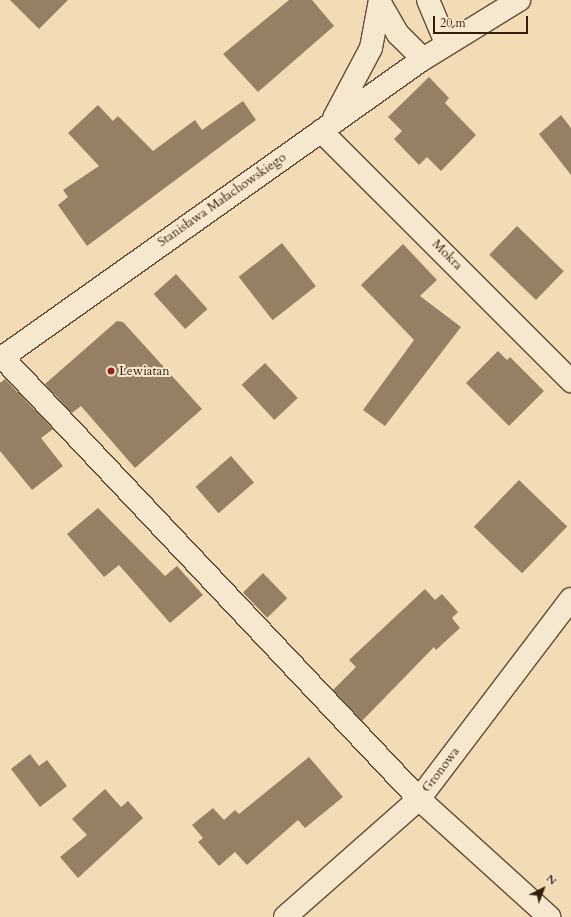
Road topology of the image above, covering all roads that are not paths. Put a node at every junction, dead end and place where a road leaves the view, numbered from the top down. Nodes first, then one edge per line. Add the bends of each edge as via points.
1 (428, 0) edge
2 (519, 0) edge
3 (380, 2) edge
4 (446, 43) junction
5 (423, 58) junction
6 (326, 127) junction
7 (1, 358) edge
8 (571, 381) edge
9 (571, 600) edge
10 (419, 799) junction
11 (284, 917) edge
12 (549, 917) edge

1 - 4 street
2 - 4 street, Stanisława Małachowskiego
3 - 5 street via 398,34
3 - 6 street via 371,48
4 - 5 street, Stanisława Małachowskiego
5 - 6 street, Stanisława Małachowskiego
6 - 7 street, Stanisława Małachowskiego
6 - 8 street, Mokra
7 - 10 street
9 - 10 street, Gronowa
10 - 11 street, Gronowa
10 - 12 street

